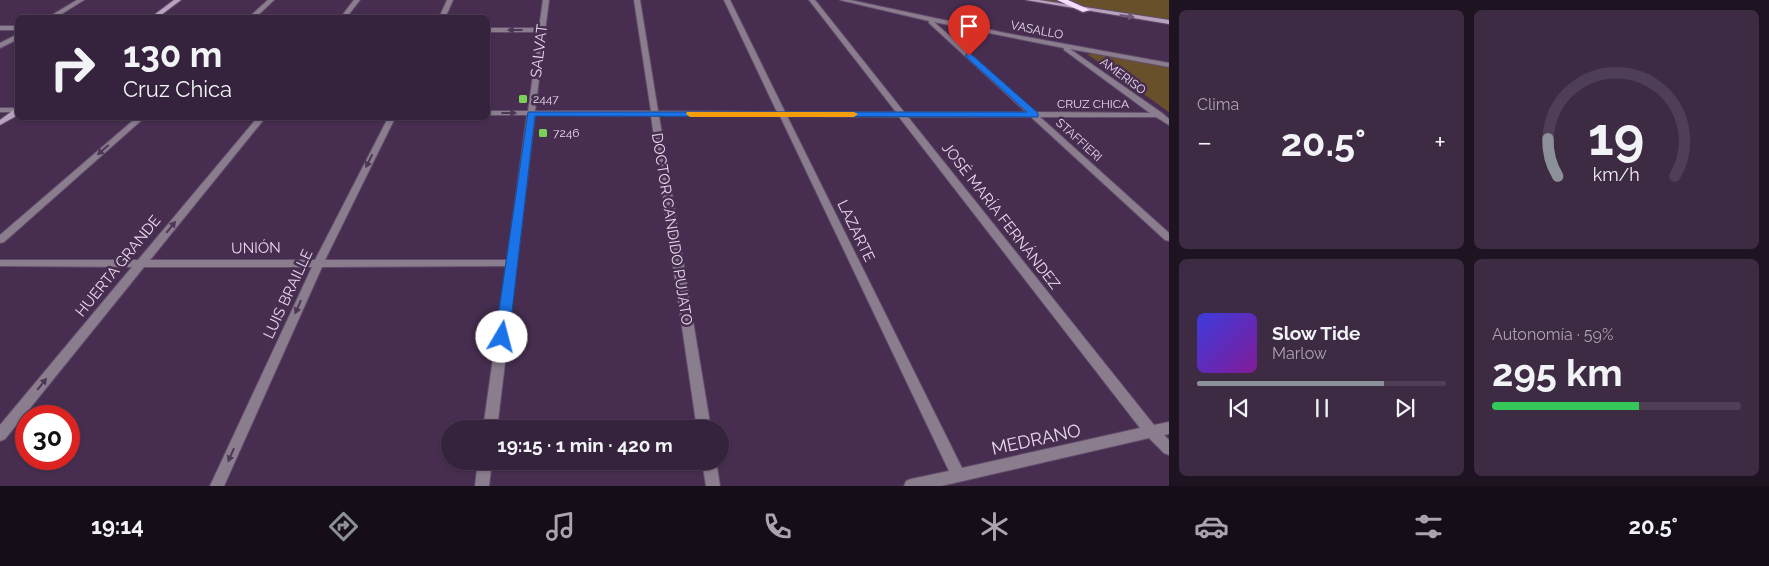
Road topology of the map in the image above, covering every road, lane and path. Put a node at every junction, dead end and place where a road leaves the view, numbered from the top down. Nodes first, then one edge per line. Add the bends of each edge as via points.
1 (81, 0) edge
2 (178, 0) edge
3 (270, 0) edge
4 (357, 0) edge
5 (450, 0) edge
6 (546, 0) edge
7 (637, 0) edge
8 (727, 0) edge
9 (812, 0) edge
10 (842, 0) edge
11 (1028, 0) edge
12 (1061, 0) edge
13 (1086, 10) junction
14 (55, 15) edge
15 (157, 15) edge
16 (254, 15) edge
17 (345, 15) edge
18 (443, 15) edge
19 (929, 20) junction
20 (1169, 22) edge
21 (0, 28) edge
22 (15, 28) edge
23 (490, 30) edge
24 (542, 30) junction
25 (15, 38) edge
26 (0, 46) edge
27 (1064, 47) junction
28 (1169, 65) edge
29 (0, 110) edge
30 (15, 111) edge
31 (15, 113) edge
32 (490, 113) edge
33 (532, 114) junction
34 (654, 114) junction
35 (782, 114) junction
36 (903, 115) junction
37 (1035, 115) junction
38 (1159, 116) junction
39 (138, 120) edge
40 (259, 120) edge
41 (390, 120) edge
42 (0, 123) edge
43 (1169, 123) edge
44 (1169, 238) edge
45 (0, 240) edge
46 (319, 262) junction
47 (0, 263) edge
48 (512, 263) junction
49 (140, 265) junction
50 (491, 420) edge
51 (703, 420) edge
52 (1169, 428) edge
53 (1152, 433) junction
54 (0, 435) edge
55 (1169, 449) edge
56 (484, 470) edge
57 (710, 470) edge
58 (958, 475) junction
59 (217, 486) edge
60 (482, 486) edge
61 (713, 486) edge
62 (911, 486) edge

1 - 14 street
2 - 15 main road
3 - 16 street
4 - 17 street
5 - 18 street
6 - 24 street, SALVAT
7 - 34 street, DOCTOR CANDIDO PUJATO
8 - 35 street, LAZARTE
9 - 36 street, JOSÉ MARÍA FERNÁNDEZ
10 - 19 street, VASALLO
11 - 13 main road
12 - 13 highway
13 -> 20 main road
19 - 27 street, VASALLO
19 - 37 street, STAFFIERI
21 - 22 street
24 -> 23 street
24 - 33 street, SALVAT
25 - 26 street
27 - 28 street, VASALLO
27 - 38 street, AMERISO
29 - 30 street
31 - 42 main road
32 -> 33 street, CRUZ CHICA
33 - 34 street, CRUZ CHICA
33 - 48 street, SALVAT
34 - 35 street, CRUZ CHICA
34 - 51 street, DOCTOR CANDIDO PUJATO
35 - 36 street, CRUZ CHICA
35 - 58 street, LAZARTE
36 - 37 street, CRUZ CHICA
36 - 53 street, JOSÉ MARÍA FERNÁNDEZ
37 - 38 street, CRUZ CHICA
37 - 44 street, STAFFIERI
38 - 43 street, AMERISO
39 -> 45 street
49 -> 40 street, HUERTA GRANDE
41 -> 46 street, LUIS BRAILLE
46 - 48 street, UNIÓN
46 - 49 street, UNIÓN
46 -> 59 street, LUIS BRAILLE
47 - 49 street, UNIÓN
48 - 50 street, SALVAT
54 -> 49 street, HUERTA GRANDE
52 - 53 street, MEDRANO
53 - 55 street, JOSÉ MARÍA FERNÁNDEZ
53 - 58 street, MEDRANO
56 - 60 street
57 - 61 street
58 - 62 street, MEDRANO

